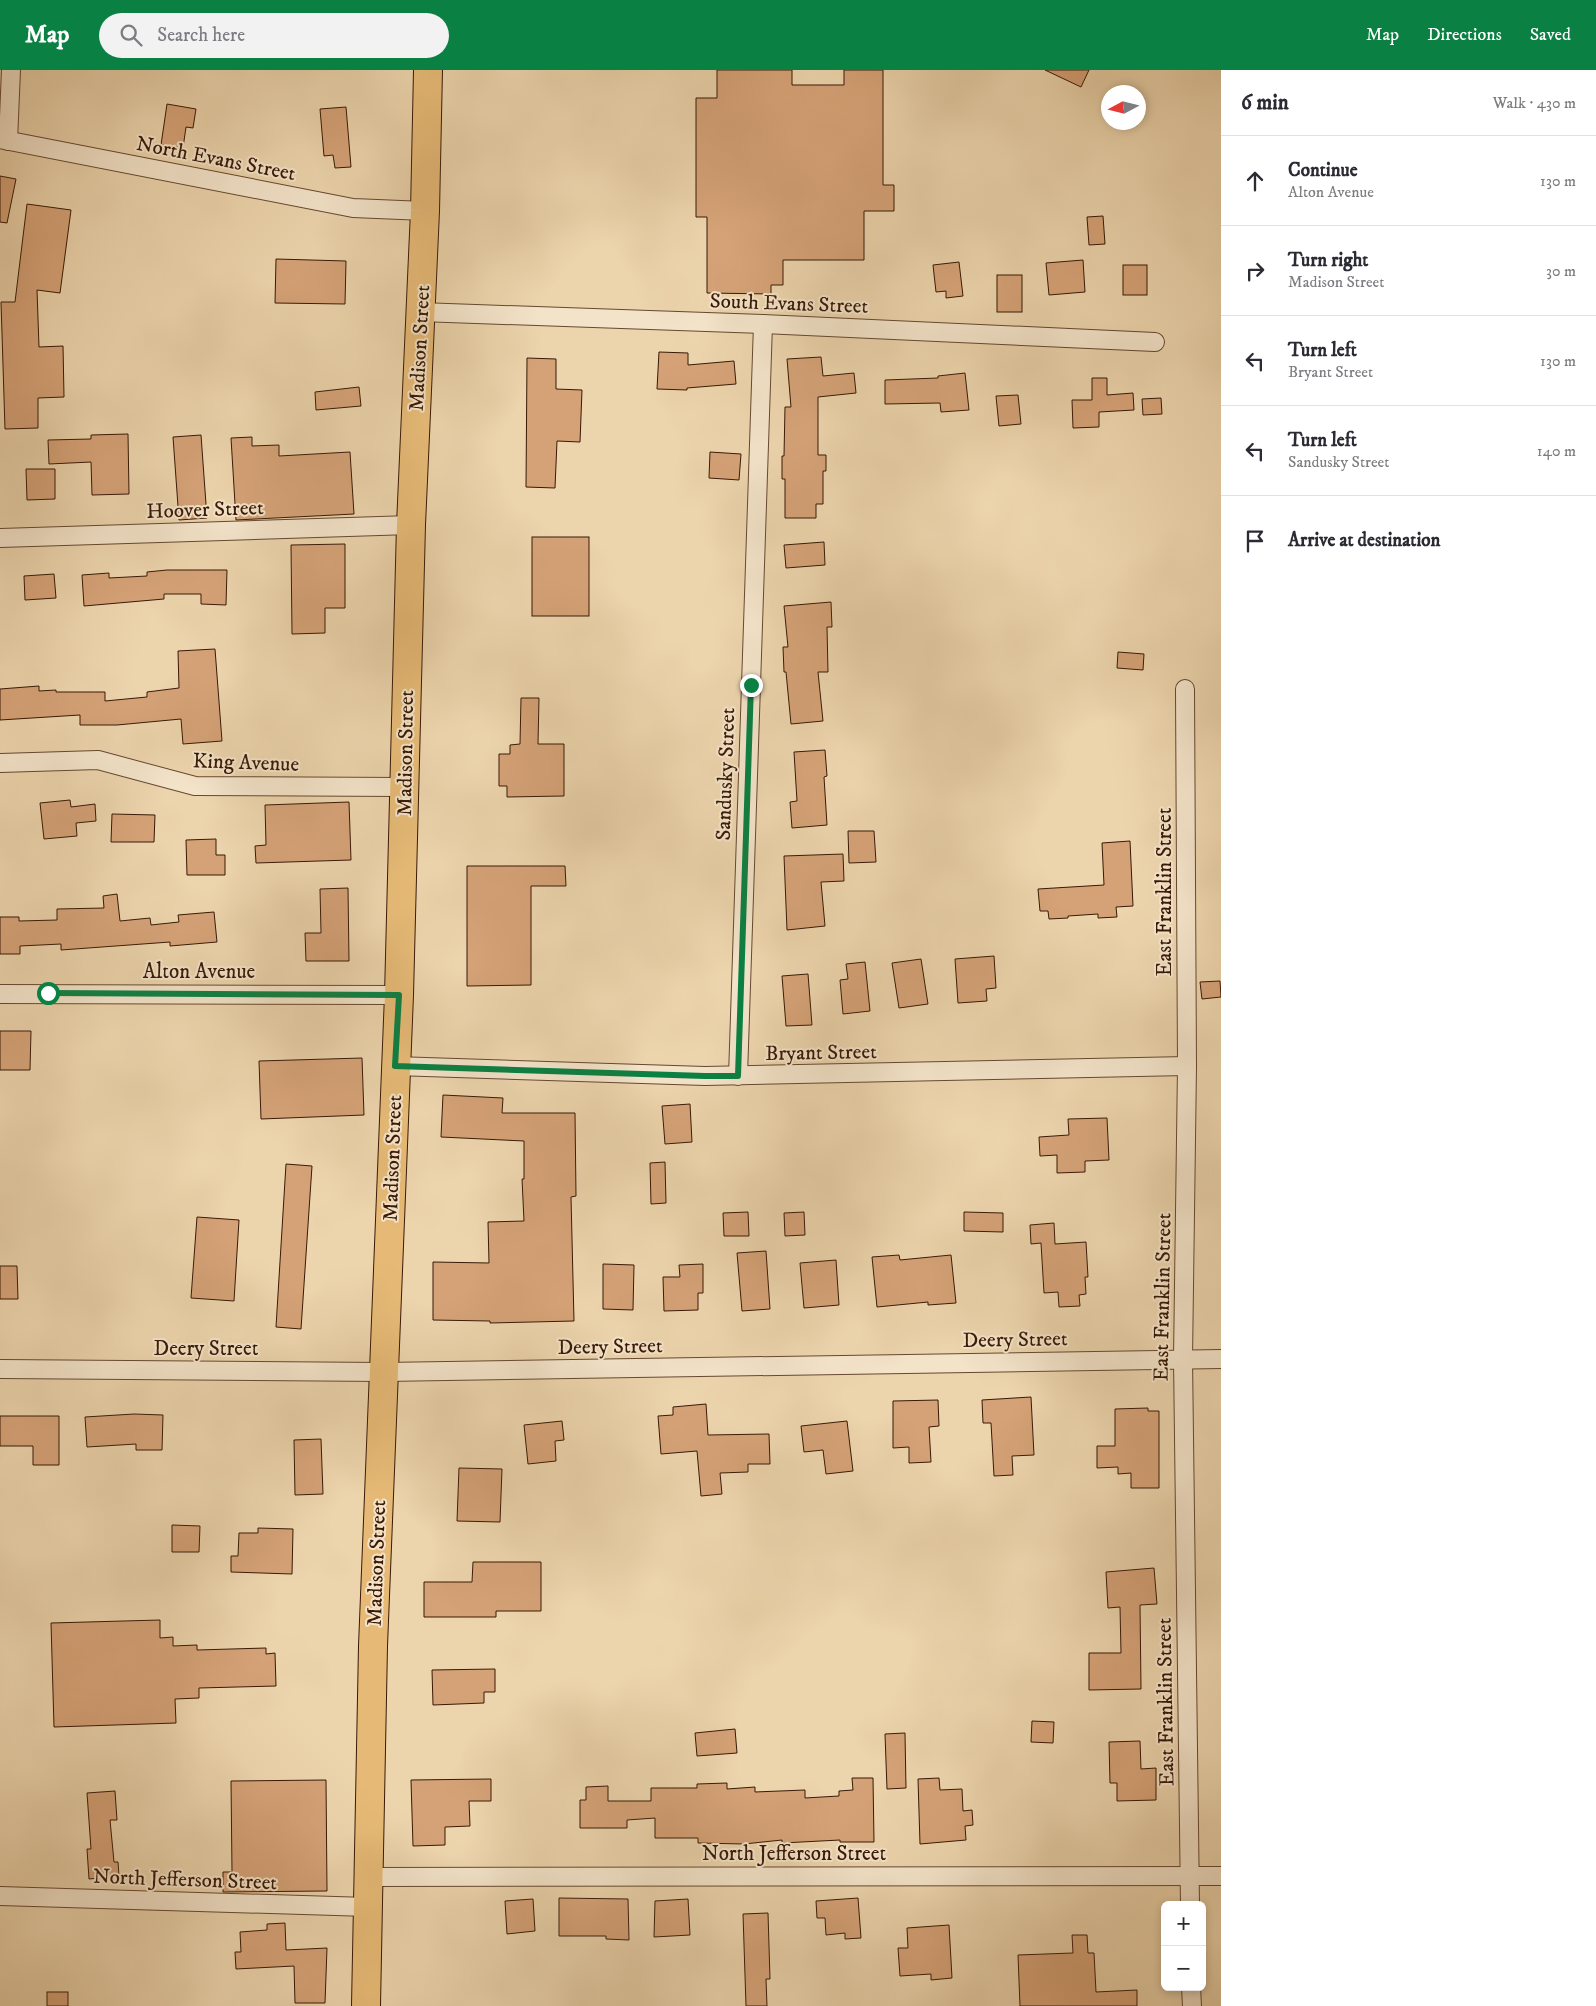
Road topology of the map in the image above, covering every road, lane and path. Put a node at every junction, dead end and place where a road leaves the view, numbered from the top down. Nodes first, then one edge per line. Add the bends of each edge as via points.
1 (11, 70) edge
2 (428, 70) edge
3 (4, 140) edge
4 (425, 211) junction
5 (420, 312) junction
6 (763, 324) junction
7 (1155, 342) dead end
8 (411, 525) junction
9 (0, 538) edge
10 (1185, 689) dead end
11 (0, 763) edge
12 (404, 787) junction
13 (0, 994) edge
14 (399, 995) junction
15 (395, 1066) junction
16 (1188, 1066) junction
17 (738, 1076) junction
18 (1183, 1359) junction
19 (1221, 1360) edge
20 (0, 1369) edge
21 (384, 1372) junction
22 (1189, 1876) junction
23 (1221, 1876) edge
24 (368, 1877) junction
25 (0, 1896) edge
26 (1190, 1901) edge
27 (368, 1907) junction
28 (1191, 1991) edge
29 (366, 2006) edge
30 (1192, 2006) edge

1 - 3 street
2 - 4 main road, Madison Street
3 - 4 street, North Evans Street via 353,208
4 - 5 main road, Madison Street
5 - 6 street, South Evans Street
5 - 8 main road, Madison Street
6 - 7 street, South Evans Street
6 - 17 street, Sandusky Street
8 - 9 street, Hoover Street
8 - 12 main road, Madison Street
10 - 16 street, East Franklin Street
11 - 12 street, King Avenue via 98,760 195,786
12 - 14 main road, Madison Street
13 - 14 street, Alton Avenue
14 - 15 main road, Madison Street
15 - 17 street, Bryant Street
15 - 21 main road, Madison Street
16 - 17 street, Bryant Street
16 - 18 street, East Franklin Street
18 - 19 street, Deery Street
18 - 21 street, Deery Street
18 - 22 street, East Franklin Street
20 - 21 street, Deery Street
21 - 24 main road, Madison Street
22 - 23 street, North Jefferson Street
22 - 24 street, North Jefferson Street
22 - 26 street, East Franklin Street
24 - 27 main road, Madison Street
25 - 27 street, North Jefferson Street
27 - 29 main road, Madison Street
28 - 30 street

